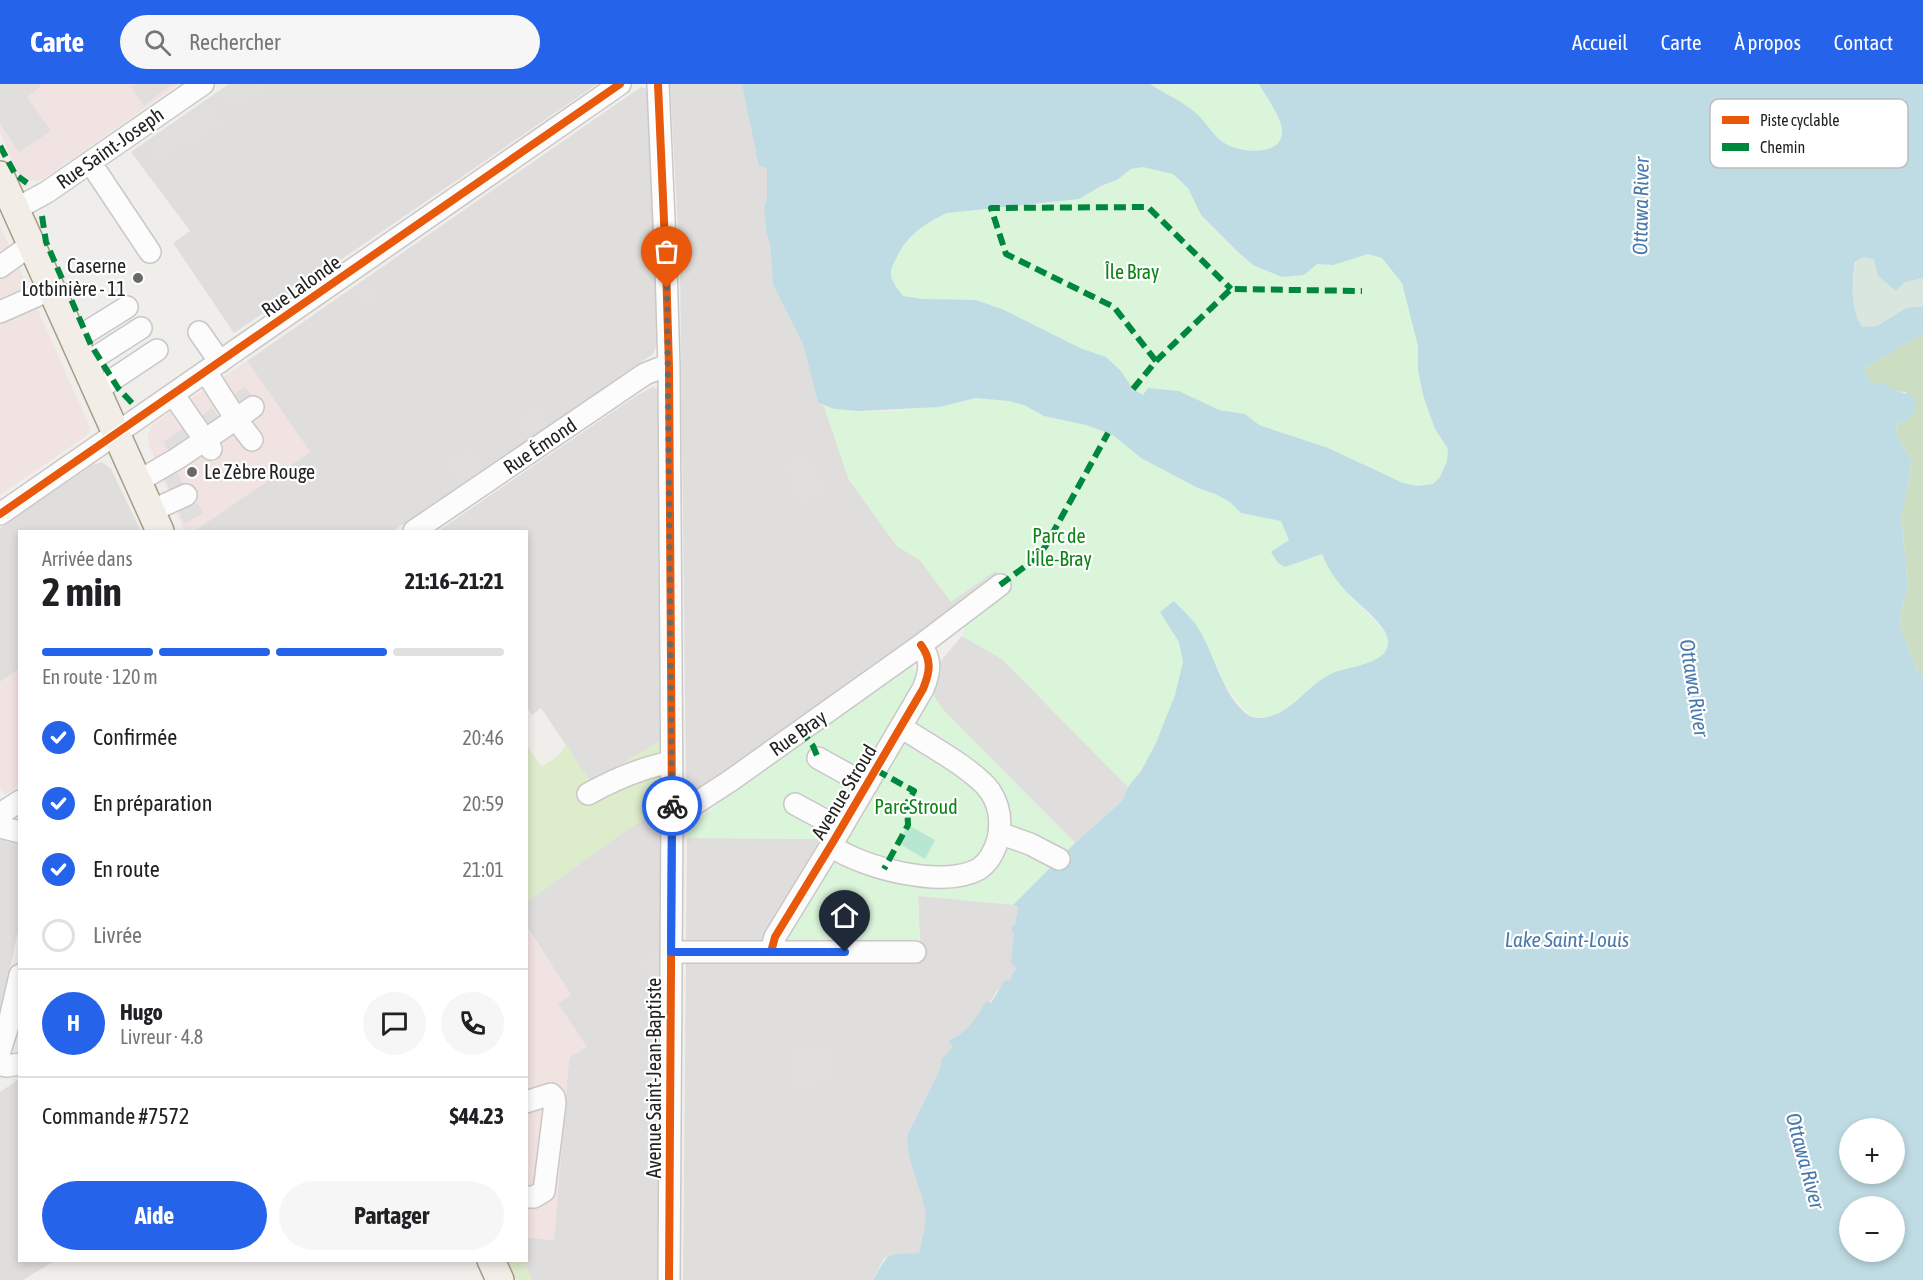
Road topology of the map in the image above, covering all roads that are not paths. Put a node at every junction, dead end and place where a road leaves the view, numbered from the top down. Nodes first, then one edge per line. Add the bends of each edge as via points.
1 (203, 84) edge
2 (620, 84) edge
3 (658, 84) edge
4 (90, 162) junction
5 (0, 175) edge
6 (16, 209) junction
7 (32, 244) junction
8 (150, 252) dead end
9 (0, 267) edge
10 (52, 289) junction
11 (0, 312) edge
12 (204, 328) dead end
13 (218, 363) junction
14 (85, 365) junction
15 (669, 367) junction
16 (173, 394) junction
17 (245, 413) junction
18 (116, 434) junction
19 (252, 440) dead end
20 (208, 445) junction
21 (137, 482) junction
22 (186, 495) dead end
23 (0, 514) edge
24 (155, 521) edge
25 (415, 530) edge
26 (1000, 585) dead end
27 (921, 645) junction
28 (901, 728) junction
29 (818, 758) dead end
30 (671, 762) junction
31 (867, 785) junction
32 (588, 794) dead end
33 (18, 802) edge
34 (795, 804) dead end
35 (672, 812) junction
36 (0, 814) edge
37 (0, 827) edge
38 (18, 832) edge
39 (999, 832) junction
40 (836, 838) junction
41 (1059, 859) dead end
42 (671, 952) junction
43 (771, 952) junction
44 (915, 952) dead end
45 (18, 984) edge
46 (0, 1051) edge
47 (18, 1064) edge
48 (0, 1065) edge
49 (528, 1101) edge
50 (528, 1197) edge
51 (491, 1262) edge
52 (500, 1280) edge
53 (669, 1280) edge

1 - 4 street, Rue Saint-Joseph
2 - 13 street, Rue Lalonde
3 - 15 street, Avenue Saint-Jean-Baptiste
4 - 6 street, Rue Saint-Joseph
4 - 8 street
5 - 6 main road
6 - 7 main road
7 - 9 street
7 - 10 main road
10 - 11 street
10 - 14 main road
12 - 13 street
13 - 16 street, Rue Lalonde
13 - 17 street
14 - 14 street via 142,328
14 - 18 main road
15 - 25 street, Rue Émond via 645,374
15 - 30 street, Avenue Saint-Jean-Baptiste
16 - 18 street, Rue Lalonde
16 - 20 street
17 - 19 street
17 - 20 street
18 - 21 main road
18 - 23 street, Rue Lalonde
20 - 21 street
21 - 24 main road
22 - 24 street
26 - 27 street, Rue Bray
27 - 28 street, Avenue Stroud via 929,657 927,679
27 - 35 street, Rue Bray via 703,800
28 - 31 street, Avenue Stroud
28 - 39 street via 985,785 999,809
29 - 31 street
30 - 32 street via 633,772
30 - 35 street, Avenue Saint-Jean-Baptiste
31 - 40 street, Avenue Stroud
33 - 36 street
34 - 40 street
35 - 42 street, Avenue Saint-Jean-Baptiste
37 - 38 street
39 - 40 street via 994,850 984,864 957,876 884,869 849,858
39 - 41 street
40 - 43 street, Avenue Stroud via 775,937
42 - 43 street
42 - 53 street, Avenue Saint-Jean-Baptiste
43 - 44 street
45 - 46 street
47 - 48 street
49 - 50 street via 551,1094 555,1103 544,1191
51 - 52 main road

